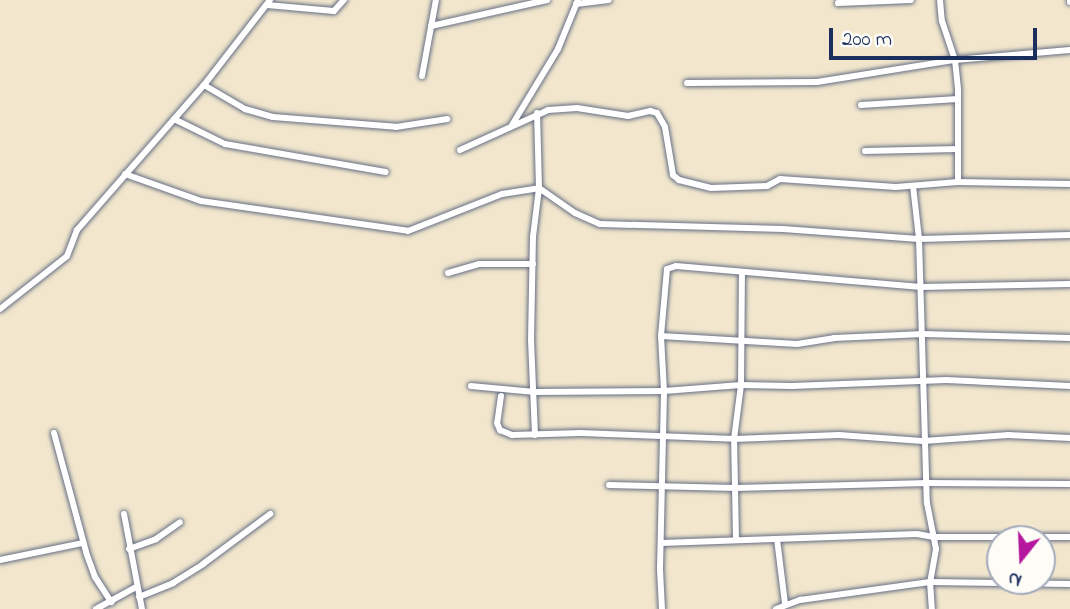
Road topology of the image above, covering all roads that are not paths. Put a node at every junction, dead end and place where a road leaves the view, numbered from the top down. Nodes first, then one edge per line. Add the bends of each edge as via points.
1 (344, 0) edge
2 (436, 0) edge
3 (547, 0) edge
4 (609, 0) edge
5 (911, 0) edge
6 (940, 0) edge
7 (269, 2) edge
8 (577, 2) edge
9 (838, 3) dead end
10 (431, 26) junction
11 (1070, 50) edge
12 (955, 60) junction
13 (422, 76) dead end
14 (687, 83) dead end
15 (204, 85) junction
16 (958, 99) junction
17 (860, 105) dead end
18 (537, 113) junction
19 (174, 119) junction
20 (447, 119) dead end
21 (511, 127) junction
22 (958, 149) junction
23 (460, 150) dead end
24 (866, 152) dead end
25 (386, 172) dead end
26 (125, 174) junction
27 (958, 181) junction
28 (1070, 183) edge
29 (913, 186) junction
30 (539, 188) junction
31 (1070, 235) edge
32 (919, 239) junction
33 (533, 264) junction
34 (448, 272) dead end
35 (742, 272) junction
36 (1070, 284) edge
37 (921, 287) junction
38 (0, 309) edge
39 (923, 334) junction
40 (661, 336) junction
41 (1070, 338) edge
42 (739, 339) junction
43 (921, 382) junction
44 (741, 385) junction
45 (471, 386) dead end
46 (1070, 386) edge
47 (535, 391) junction
48 (664, 391) junction
49 (501, 396) dead end
50 (54, 433) dead end
51 (535, 435) junction
52 (662, 437) junction
53 (1070, 438) edge
54 (734, 439) junction
55 (923, 441) junction
56 (928, 483) junction
57 (1070, 484) edge
58 (609, 485) dead end
59 (663, 487) junction
60 (736, 488) junction
61 (124, 514) dead end
62 (271, 514) dead end
63 (180, 522) dead end
64 (934, 537) junction
65 (1070, 537) edge
66 (736, 539) junction
67 (777, 539) junction
68 (83, 543) junction
69 (661, 543) junction
70 (129, 549) junction
71 (0, 560) edge
72 (930, 582) junction
73 (1070, 584) edge
74 (136, 587) junction
75 (139, 597) junction
76 (111, 603) junction
77 (785, 603) junction
78 (96, 609) edge
79 (142, 609) edge
80 (662, 609) edge
81 (776, 609) edge
82 (932, 609) edge

1 - 7 street via 334,11
2 - 10 street
3 - 10 street
4 - 8 street
5 - 9 street
6 - 12 street
7 - 15 street
8 - 21 street via 558,49
10 - 13 street
11 - 12 street
12 - 14 street via 817,82
12 - 16 street
15 - 19 street
15 - 20 street via 245,109 273,117 396,127
16 - 17 street
16 - 22 street
18 - 21 street
18 - 29 street via 558,108 628,116 657,113 665,127 673,175 704,187 767,186 780,179
18 - 30 street
19 - 25 street via 225,144
19 - 26 street
21 - 23 street
22 - 24 street
22 - 27 street
26 - 30 street via 201,201 408,231 502,194
26 - 38 street via 77,230 66,257
27 - 28 street
27 - 29 street
29 - 32 street
30 - 32 street via 600,224 783,229
30 - 33 street
31 - 32 street
32 - 37 street
33 - 34 street via 479,264
33 - 47 street
35 - 37 street
35 - 40 street via 667,269
35 - 42 street
36 - 37 street
37 - 39 street
39 - 41 street
39 - 42 street via 797,344
39 - 43 street
40 - 42 street
40 - 48 street
42 - 44 street
43 - 44 street
43 - 46 street
43 - 55 street
44 - 48 street
44 - 54 street
45 - 47 street
47 - 48 street
47 - 51 street
48 - 52 street
49 - 51 street via 500,430
50 - 68 street
51 - 52 street
52 - 54 street
52 - 59 street
53 - 55 street via 1007,435
54 - 55 street via 839,435
54 - 60 street
55 - 56 street
56 - 57 street
56 - 60 street
56 - 64 street via 928,516
58 - 59 street
59 - 60 street
59 - 69 street
60 - 66 street
61 - 70 street
62 - 75 street via 173,583
63 - 70 street via 156,539
64 - 65 street
64 - 67 street
64 - 72 street via 936,556
66 - 67 street
66 - 69 street
67 - 77 street
68 - 71 street
68 - 76 street via 95,577
69 - 80 street
70 - 74 street
72 - 73 street
72 - 77 street
72 - 82 street
74 - 75 street
74 - 76 street
75 - 79 street
76 - 78 street
77 - 81 street

